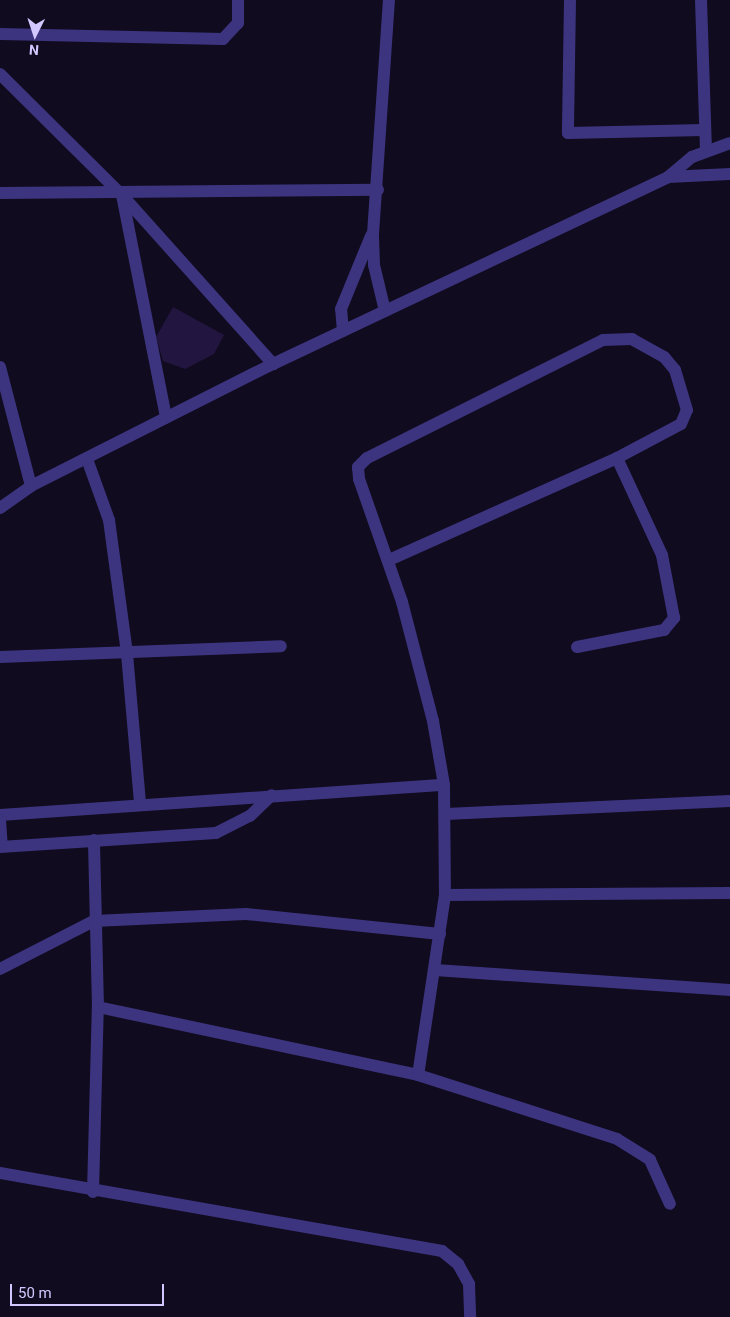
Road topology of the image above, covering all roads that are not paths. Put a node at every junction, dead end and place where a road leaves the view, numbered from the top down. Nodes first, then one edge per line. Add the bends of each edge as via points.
1 (238, 0) edge
2 (389, 0) edge
3 (570, 0) edge
4 (700, 0) edge
5 (0, 34) edge
6 (0, 74) edge
7 (704, 130) junction
8 (730, 143) edge
9 (706, 151) junction
10 (730, 174) edge
11 (668, 176) junction
12 (378, 190) junction
13 (0, 193) edge
14 (122, 196) junction
15 (372, 234) junction
16 (385, 310) junction
17 (343, 331) junction
18 (273, 364) junction
19 (0, 367) edge
20 (166, 418) junction
21 (617, 458) junction
22 (87, 459) junction
23 (31, 486) junction
24 (0, 508) edge
25 (389, 560) junction
26 (281, 646) dead end
27 (577, 647) dead end
28 (127, 654) junction
29 (0, 657) edge
30 (444, 785) junction
31 (272, 795) junction
32 (730, 801) edge
33 (140, 804) junction
34 (446, 814) junction
35 (0, 815) edge
36 (0, 820) edge
37 (94, 840) junction
38 (1, 846) edge
39 (730, 893) edge
40 (445, 895) junction
41 (94, 920) junction
42 (440, 934) junction
43 (0, 969) edge
44 (435, 970) junction
45 (730, 990) edge
46 (98, 1007) junction
47 (418, 1075) junction
48 (0, 1173) edge
49 (92, 1192) junction
50 (670, 1204) dead end
51 (470, 1317) edge

1 - 5 street via 238,24 223,40
2 - 12 street
3 - 7 street via 568,133
4 - 7 street
6 - 14 street
7 - 9 street
8 - 9 street
9 - 11 street
10 - 11 street
11 - 16 street
12 - 14 street
12 - 15 street
13 - 14 street
14 - 18 street
14 - 20 street
15 - 16 street via 374,265
15 - 17 street via 341,308
16 - 17 street
17 - 18 street
18 - 20 street
19 - 23 street
20 - 22 street
21 - 25 street
21 - 25 street via 681,424 687,410 670,363 640,343 622,338 595,343 362,462 359,479
21 - 27 street via 662,554 674,618 664,630
22 - 23 street
22 - 28 street via 107,512
23 - 24 street
25 - 30 street via 433,721
26 - 28 street
28 - 29 street
28 - 33 street
30 - 31 street
30 - 34 street
31 - 33 street
31 - 37 street via 250,816 216,833
32 - 34 street
33 - 35 street
34 - 40 street
36 - 38 street
37 - 38 street
37 - 41 street
39 - 40 street
40 - 42 street
41 - 42 street via 246,914
41 - 43 street
41 - 46 street
42 - 44 street
44 - 45 street
44 - 47 street
46 - 47 street
46 - 49 street
47 - 50 street via 637,1148 663,1180
48 - 49 street
49 - 51 street via 442,1251 458,1264 469,1284

